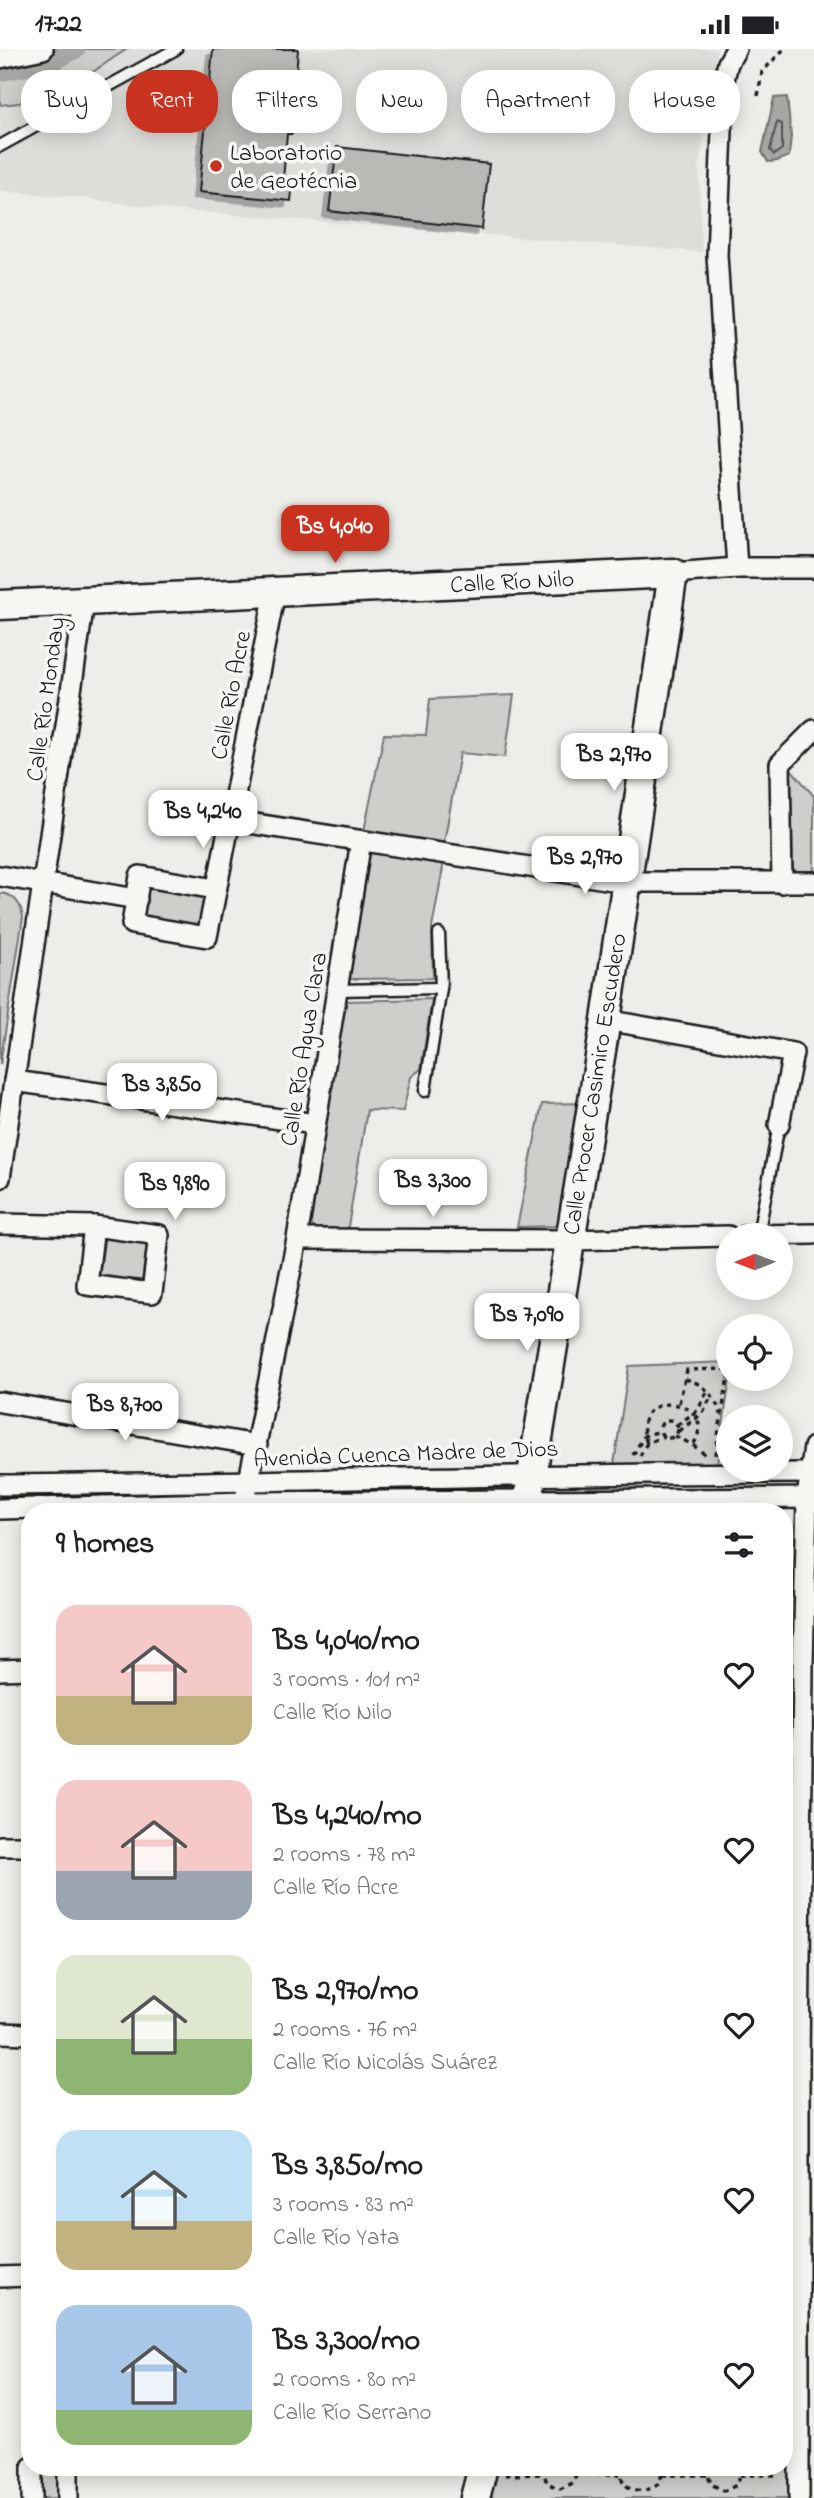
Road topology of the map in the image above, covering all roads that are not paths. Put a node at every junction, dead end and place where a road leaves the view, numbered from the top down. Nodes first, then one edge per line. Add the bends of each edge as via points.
1 (43, 49) edge
2 (176, 49) edge
3 (736, 49) edge
4 (0, 58) edge
5 (0, 146) edge
6 (737, 568) junction
7 (814, 568) edge
8 (673, 573) junction
9 (275, 592) junction
10 (84, 602) junction
11 (0, 605) edge
12 (814, 730) edge
13 (230, 820) junction
14 (361, 841) junction
15 (0, 876) edge
16 (625, 882) junction
17 (814, 882) edge
18 (43, 883) junction
19 (782, 883) junction
20 (215, 889) junction
21 (137, 899) junction
22 (439, 934) dead end
23 (441, 988) junction
24 (338, 990) junction
25 (606, 1020) junction
26 (14, 1081) junction
27 (425, 1091) dead end
28 (315, 1124) junction
29 (779, 1125) joint
30 (0, 1178) edge
31 (760, 1223) edge
32 (0, 1224) edge
33 (94, 1226) junction
34 (793, 1234) edge
35 (814, 1234) edge
36 (716, 1236) edge
37 (297, 1239) junction
38 (570, 1240) junction
39 (0, 1402) edge
40 (257, 1445) junction
41 (814, 1447) edge
42 (812, 1473) edge
43 (0, 1485) edge
44 (529, 1495) edge
45 (811, 1498) edge
46 (246, 1499) edge
47 (148, 1503) edge
48 (21, 1508) edge
49 (0, 1509) edge
50 (800, 1665) edge
51 (21, 1669) edge
52 (0, 1670) edge
53 (800, 1841) edge
54 (0, 1846) edge
55 (21, 1846) edge
56 (0, 2033) edge
57 (21, 2034) edge
58 (799, 2037) edge
59 (806, 2180) edge
60 (21, 2276) edge
61 (0, 2277) edge
62 (799, 2321) edge
63 (806, 2454) edge
64 (32, 2476) edge
65 (68, 2476) edge
66 (490, 2476) edge
67 (32, 2498) edge
68 (68, 2498) edge
69 (475, 2498) edge
70 (799, 2498) edge

1 - 4 street
2 - 5 lane
3 - 6 street via 724,80 717,255
6 - 7 street, Calle Río Nilo
6 - 8 street, Calle Río Nilo
8 - 9 main road, Calle Río Nilo
8 - 16 main road, Calle Procer Casimiro Escudero
9 - 10 main road, Calle Río Nilo
9 - 13 street, Calle Río Acre
10 - 11 main road, Calle Río Nilo
10 - 18 street, Calle Río Monday
12 - 19 street via 780,764
13 - 14 street
13 - 20 street, Calle Río Acre
14 - 16 street
14 - 24 street, Calle Río Agua Clara
15 - 18 street
16 - 19 street
16 - 25 main road, Calle Procer Casimiro Escudero
17 - 19 street
18 - 21 street
18 - 26 street, Calle Río Monday
20 - 21 street via 141,876
20 - 21 street, Calle Río Acre via 208,936 132,924
22 - 23 lane
23 - 24 lane
23 - 27 lane
24 - 28 street, Calle Río Agua Clara
25 - 29 street via 793,1053
25 - 38 main road, Calle Procer Casimiro Escudero
26 - 28 street
26 - 30 street, Calle Río Monday
28 - 37 street, Calle Río Agua Clara
29 - 31 lane
32 - 33 street
33 - 33 street via 87,1285 152,1293 159,1235
34 - 35 street
36 - 38 street
37 - 38 street
37 - 40 street, Calle Río Agua Clara
38 - 44 main road, Calle Procer Casimiro Escudero
39 - 40 street
40 - 46 street, Calle Río Agua Clara
41 - 42 street
42 - 44 street, Avenida Cuenca Madre de Dios
42 - 45 street
43 - 46 street, Avenida Cuenca Madre de Dios
44 - 45 street, Avenida Cuenca Madre de Dios
44 - 46 street, Avenida Cuenca Madre de Dios
44 - 46 street, Avenida Cuenca Madre de Dios
45 - 50 street
46 - 47 street, Avenida Cuenca Madre de Dios
48 - 49 street, Avenida Cuenca Madre de Dios
50 - 53 street
51 - 52 street
53 - 58 street
54 - 55 street
56 - 57 street
58 - 59 street
59 - 62 street
60 - 61 street
62 - 63 street
63 - 70 street
64 - 67 street
65 - 68 street
66 - 69 main road

